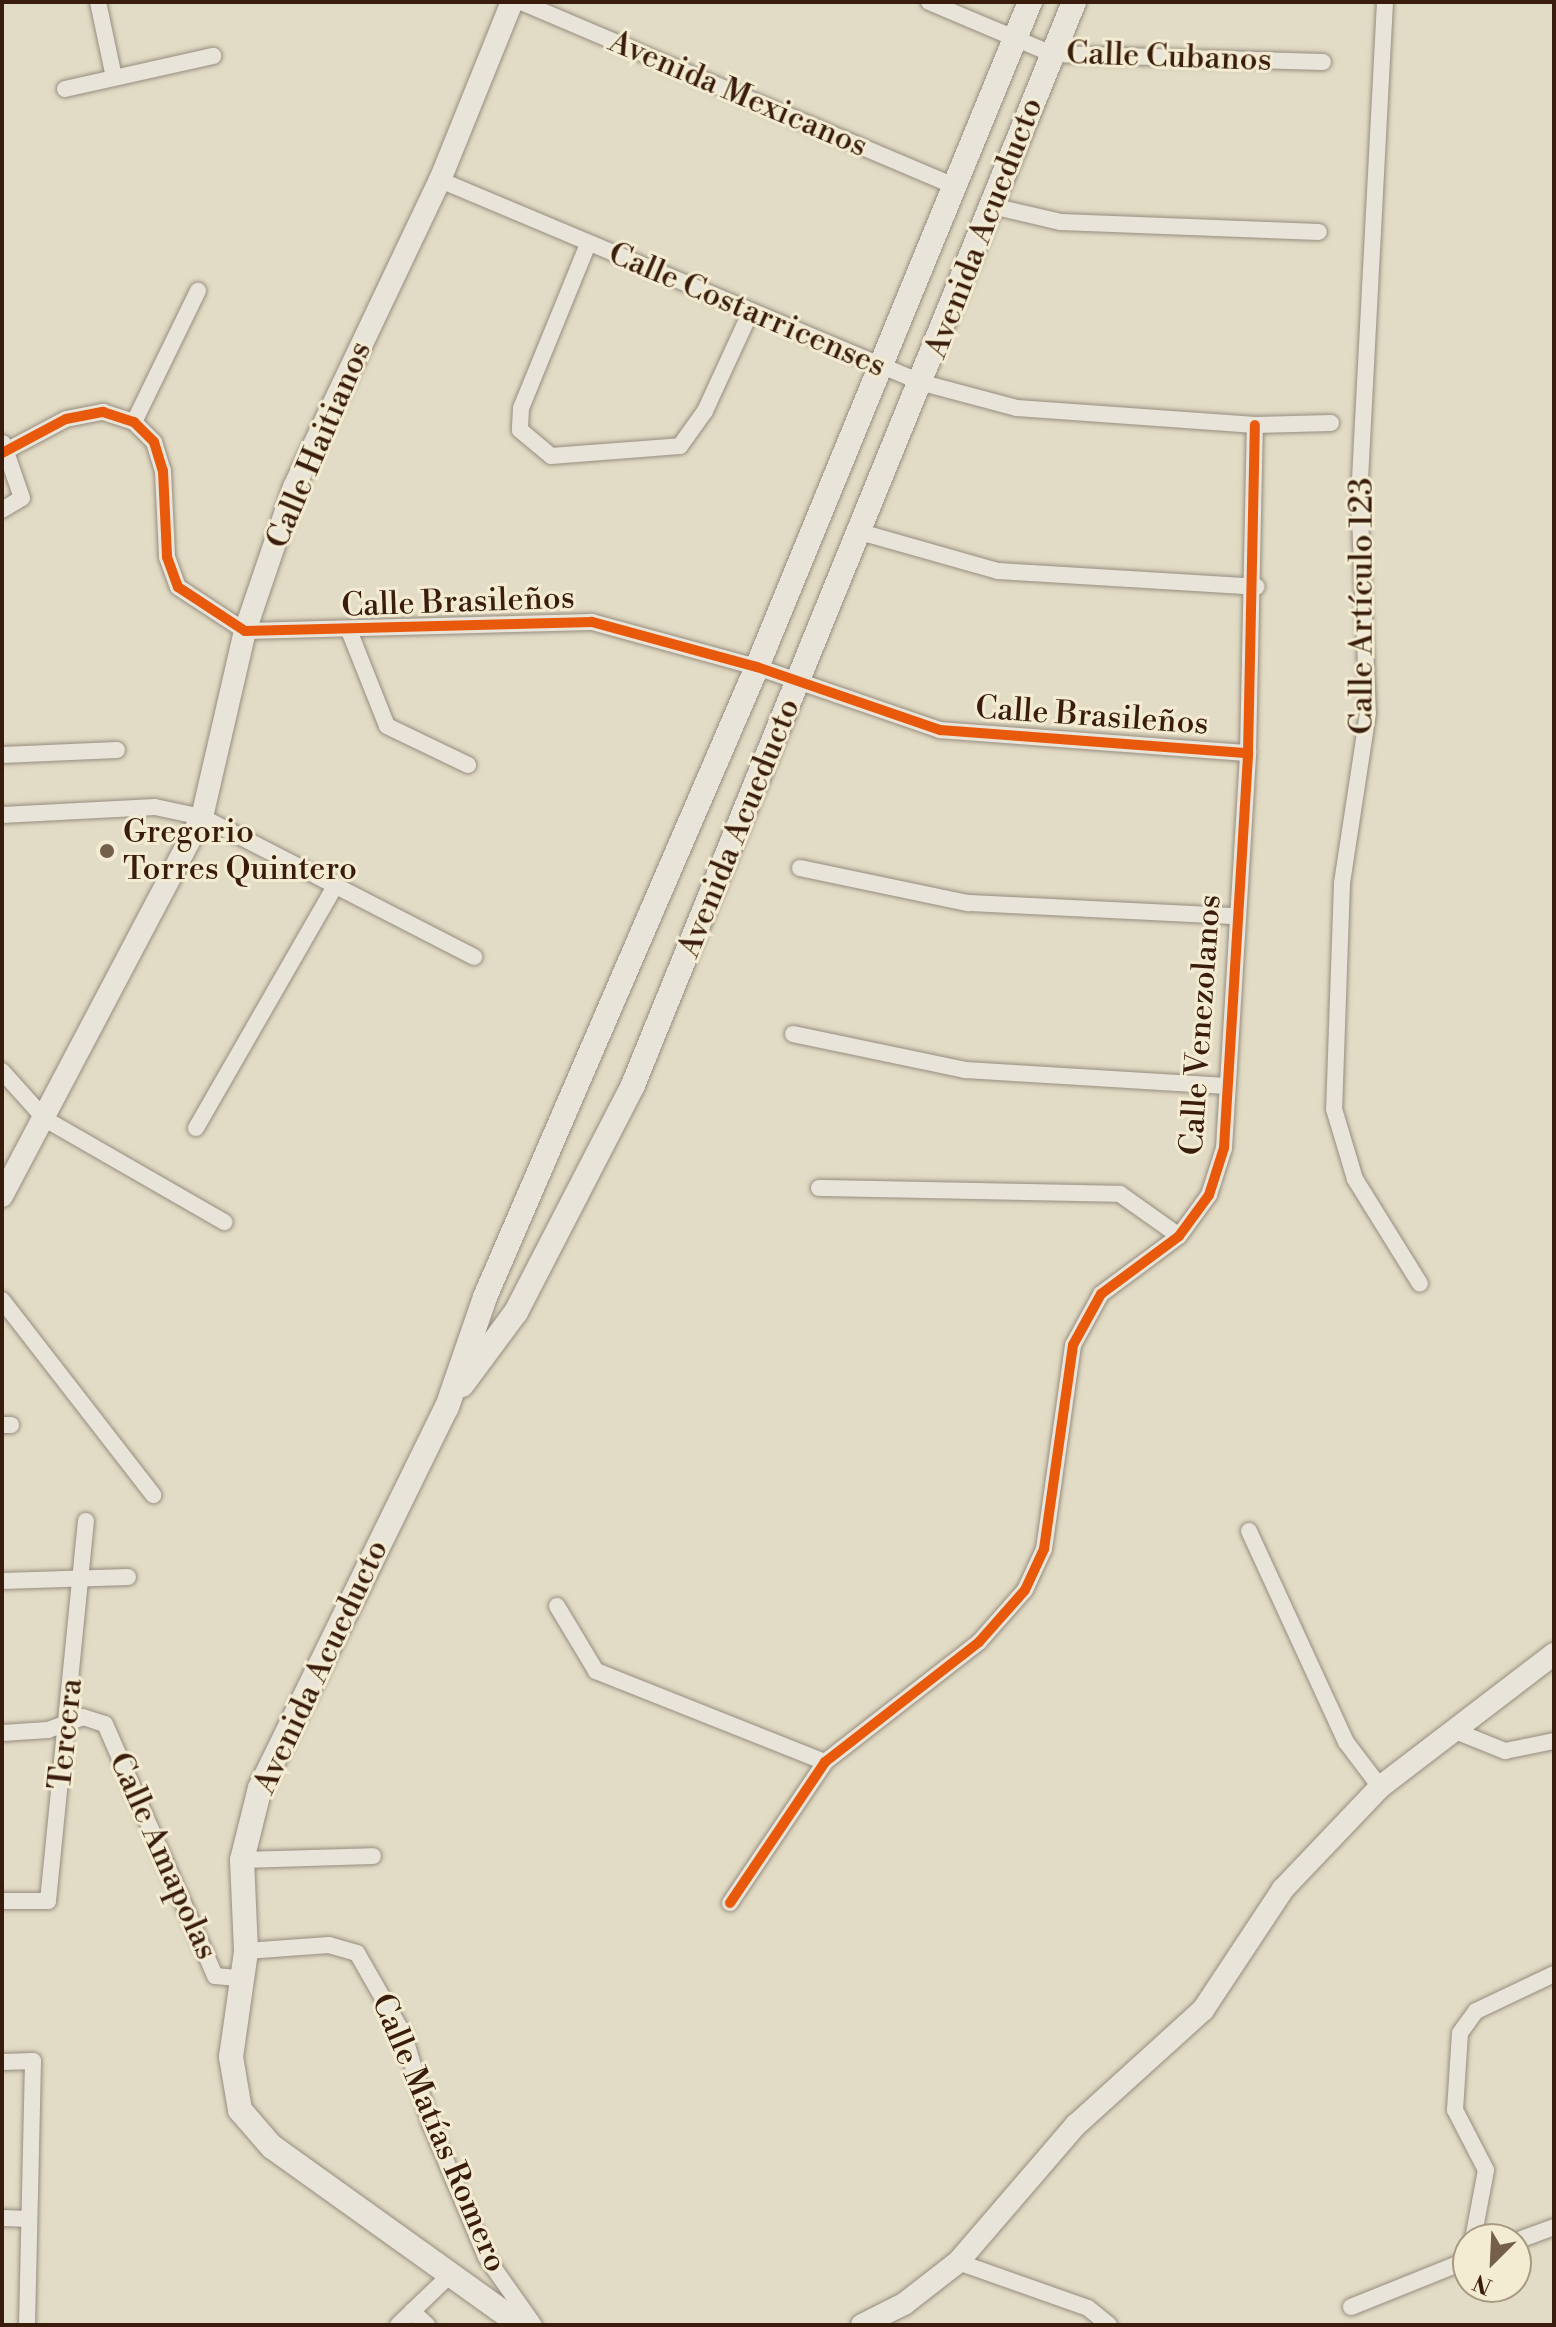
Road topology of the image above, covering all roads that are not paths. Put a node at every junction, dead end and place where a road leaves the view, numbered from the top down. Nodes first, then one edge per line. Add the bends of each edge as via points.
1 (98, 2) edge
2 (512, 2) edge
3 (521, 2) edge
4 (929, 2) edge
5 (1030, 2) edge
6 (1074, 2) edge
7 (1385, 2) edge
8 (1015, 39) junction
9 (1052, 54) junction
10 (213, 56) dead end
11 (1323, 62) dead end
12 (114, 77) junction
13 (65, 89) dead end
14 (440, 180) junction
15 (955, 186) junction
16 (992, 206) junction
17 (1319, 232) dead end
18 (588, 244) junction
19 (198, 291) dead end
20 (751, 311) junction
21 (882, 367) junction
22 (923, 383) junction
23 (134, 422) junction
24 (1331, 423) dead end
25 (1255, 425) junction
26 (4, 448) edge
27 (2, 510) edge
28 (860, 532) junction
29 (1257, 587) junction
30 (245, 631) junction
31 (350, 633) junction
32 (757, 667) junction
33 (798, 684) junction
34 (117, 750) dead end
35 (1248, 753) junction
36 (2, 755) edge
37 (468, 765) dead end
38 (2, 815) edge
39 (202, 817) junction
40 (800, 868) dead end
41 (336, 885) junction
42 (1234, 916) junction
43 (474, 957) dead end
44 (793, 1034) dead end
45 (2, 1071) edge
46 (1227, 1086) junction
47 (45, 1119) junction
48 (196, 1128) dead end
49 (819, 1188) dead end
50 (2, 1196) edge
51 (224, 1222) dead end
52 (1179, 1236) junction
53 (1420, 1284) dead end
54 (2, 1300) edge
55 (447, 1407) junction
56 (153, 1495) dead end
57 (86, 1521) dead end
58 (1249, 1531) dead end
59 (128, 1577) dead end
60 (83, 1579) junction
61 (2, 1581) edge
62 (557, 1606) dead end
63 (1554, 1654) edge
64 (67, 1724) junction
65 (1458, 1732) junction
66 (2, 1733) edge
67 (1554, 1741) edge
68 (825, 1762) junction
69 (1380, 1787) junction
70 (373, 1856) dead end
71 (242, 1860) junction
72 (2, 1901) edge
73 (730, 1903) dead end
74 (246, 1951) junction
75 (1554, 1974) edge
76 (240, 1978) junction
77 (2, 2062) edge
78 (2, 2218) edge
79 (29, 2219) junction
80 (1476, 2223) edge
81 (1554, 2227) edge
82 (1532, 2235) edge
83 (958, 2262) junction
84 (1452, 2266) edge
85 (452, 2273) junction
86 (1351, 2307) dead end
87 (412, 2311) junction
88 (27, 2325) edge
89 (398, 2325) edge
90 (427, 2325) edge
91 (521, 2325) edge
92 (534, 2325) edge
93 (862, 2325) edge
94 (1109, 2325) edge

1 - 12 street
2 - 14 street, Calle Haitianos
3 - 15 street, Avenida Mexicanos
4 - 8 street, Calle Cubanos
5 - 8 main road, Avenida Acueducto
6 - 9 main road, Avenida Acueducto
7 - 53 street, Calle Artículo 123 via 1359,492 1368,713 1342,883 1334,1109 1355,1179
8 - 9 street, Calle Cubanos
8 - 15 main road, Avenida Acueducto
9 - 11 street, Calle Cubanos
9 - 16 main road, Avenida Acueducto
10 - 12 street
12 - 13 street
14 - 18 street, Calle Costarricenses
14 - 30 street, Calle Haitianos via 294,487
15 - 21 main road, Avenida Acueducto
16 - 17 street via 1061,222
16 - 22 main road, Avenida Acueducto
18 - 20 street, Calle Costarricenses
18 - 20 street via 521,408 520,430 551,456 680,446 705,411
19 - 23 street
20 - 21 street, Calle Costarricenses
21 - 22 street, Calle Costarricenses
21 - 32 main road, Avenida Acueducto
22 - 25 street, Calle Costarricenses via 1017,408
22 - 28 main road, Avenida Acueducto
23 - 26 street via 103,412 66,419
23 - 30 street via 154,442 163,471 167,557 178,587
24 - 25 street, Calle Costarricenses
25 - 29 street, Calle Venezolanos
26 - 27 street via 22,498
28 - 29 street via 998,571
28 - 33 main road, Avenida Acueducto
29 - 35 street, Calle Venezolanos
30 - 31 street, Calle Brasileños
30 - 39 street, Calle Haitianos
31 - 32 street, Calle Brasileños via 592,622
31 - 37 street via 387,726
32 - 33 street, Calle Brasileños
32 - 55 main road, Avenida Acueducto via 485,1297
33 - 35 street, Calle Brasileños via 940,730
33 - 55 main road, Avenida Acueducto via 633,1085 516,1312
34 - 36 street
35 - 42 street, Calle Venezolanos
38 - 39 street via 155,807
39 - 41 street
39 - 47 street, Calle Haitianos
40 - 42 street via 968,903
41 - 43 street
41 - 48 street
42 - 46 street, Calle Venezolanos
44 - 46 street via 965,1070
45 - 47 street
46 - 52 street, Calle Venezolanos via 1224,1148 1209,1195
47 - 50 street, Calle Haitianos
47 - 51 street
49 - 52 street via 1120,1194
52 - 68 street, Calle Venezolanos via 1101,1294 1073,1345 1044,1549 1025,1590 979,1642
54 - 56 street
55 - 71 main road, Avenida Acueducto via 260,1788
57 - 60 street, Tercera
58 - 69 street via 1346,1742
59 - 60 street
60 - 61 street
60 - 64 street, Tercera
62 - 68 street via 596,1671
63 - 65 street
64 - 66 street, Calle Amapolas
64 - 72 street, Tercera via 48,1901
64 - 76 street, Calle Amapolas via 94,1717 105,1724 215,1976
65 - 67 street via 1505,1751
65 - 69 street
68 - 73 street, Calle Venezolanos
69 - 83 street via 1283,1889 1203,2010 1076,2125
70 - 71 street
71 - 74 main road, Avenida Acueducto
74 - 76 main road, Avenida Acueducto
74 - 92 street, Calle Matías Romero via 329,1945 357,1953 404,2035 430,2123 486,2257
75 - 80 street via 1476,2011 1460,2033 1455,2110 1486,2170
76 - 85 main road, Avenida Acueducto via 231,2057 240,2110 272,2147
77 - 79 street via 33,2061
78 - 79 street
79 - 88 street
81 - 82 street
83 - 93 street via 904,2304
83 - 94 street via 1088,2308
84 - 86 street
85 - 87 street
85 - 91 main road, Avenida Acueducto
87 - 89 street
87 - 90 street

